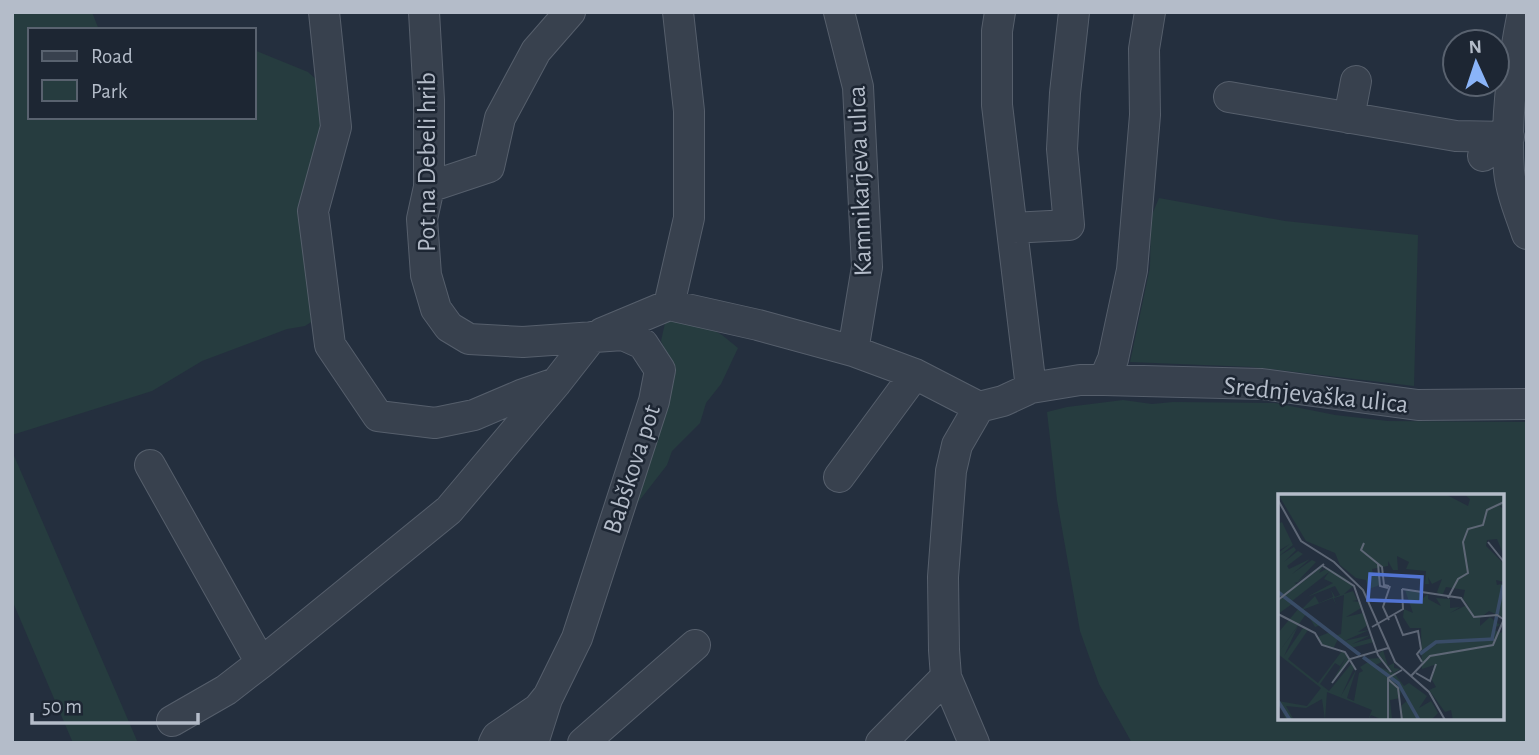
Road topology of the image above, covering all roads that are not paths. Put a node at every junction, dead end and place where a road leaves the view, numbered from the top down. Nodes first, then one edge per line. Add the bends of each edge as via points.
1 (324, 12) edge
2 (424, 12) edge
3 (570, 12) edge
4 (678, 12) edge
5 (839, 12) edge
6 (1000, 12) edge
7 (1074, 12) edge
8 (1150, 12) edge
9 (1523, 12) edge
10 (1356, 81) dead end
11 (1229, 97) dead end
12 (1349, 118) junction
13 (1509, 136) junction
14 (1483, 156) dead end
15 (1520, 184) edge
16 (429, 187) junction
17 (1012, 228) junction
18 (1527, 234) edge
19 (669, 305) junction
20 (592, 337) junction
21 (853, 351) junction
22 (915, 374) junction
23 (1104, 380) junction
24 (556, 383) junction
25 (1031, 388) junction
26 (1527, 404) edge
27 (979, 407) junction
28 (150, 465) dead end
29 (839, 477) dead end
30 (695, 646) dead end
31 (261, 663) junction
32 (946, 677) junction
33 (547, 699) junction
34 (172, 720) dead end
35 (494, 743) edge
36 (533, 743) edge
37 (583, 743) edge
38 (881, 743) edge
39 (974, 743) edge

1 - 24 street via 336,128 313,211 330,345 378,416 435,423 474,415
2 - 16 street, Pot na Debeli hrib
3 - 16 street via 536,51 500,118 489,167
4 - 19 street via 689,111 689,218
5 - 21 street, Kamnikarjeva ulica via 858,86 867,267
6 - 17 street via 998,105
7 - 17 street via 1062,149 1069,225
8 - 23 street via 1132,270 1113,359
9 - 13 street via 1514,56
10 - 12 street
11 - 12 street
12 - 13 street via 1456,136
13 - 14 street
13 - 15 street via 1510,172
15 - 18 street
16 - 20 street, Pot na Debeli hrib via 422,219 426,275 436,309 449,327 469,339 523,342
17 - 25 street
19 - 20 street
19 - 21 street
20 - 24 street
20 - 33 street, Babškova pot via 623,335 643,344 660,370 654,401 576,638
21 - 22 street
22 - 27 street
22 - 29 street
23 - 25 street, Srednjevaška ulica
23 - 26 street, Srednjevaška ulica via 1262,384 1418,405
24 - 31 street via 449,510
25 - 27 street, Srednjevaška ulica
27 - 32 street via 957,445 951,471 943,577
28 - 31 street
30 - 37 street
31 - 34 street via 226,690
32 - 38 street
32 - 39 street
33 - 35 street, Babškova pot
33 - 36 street, Babškova pot

